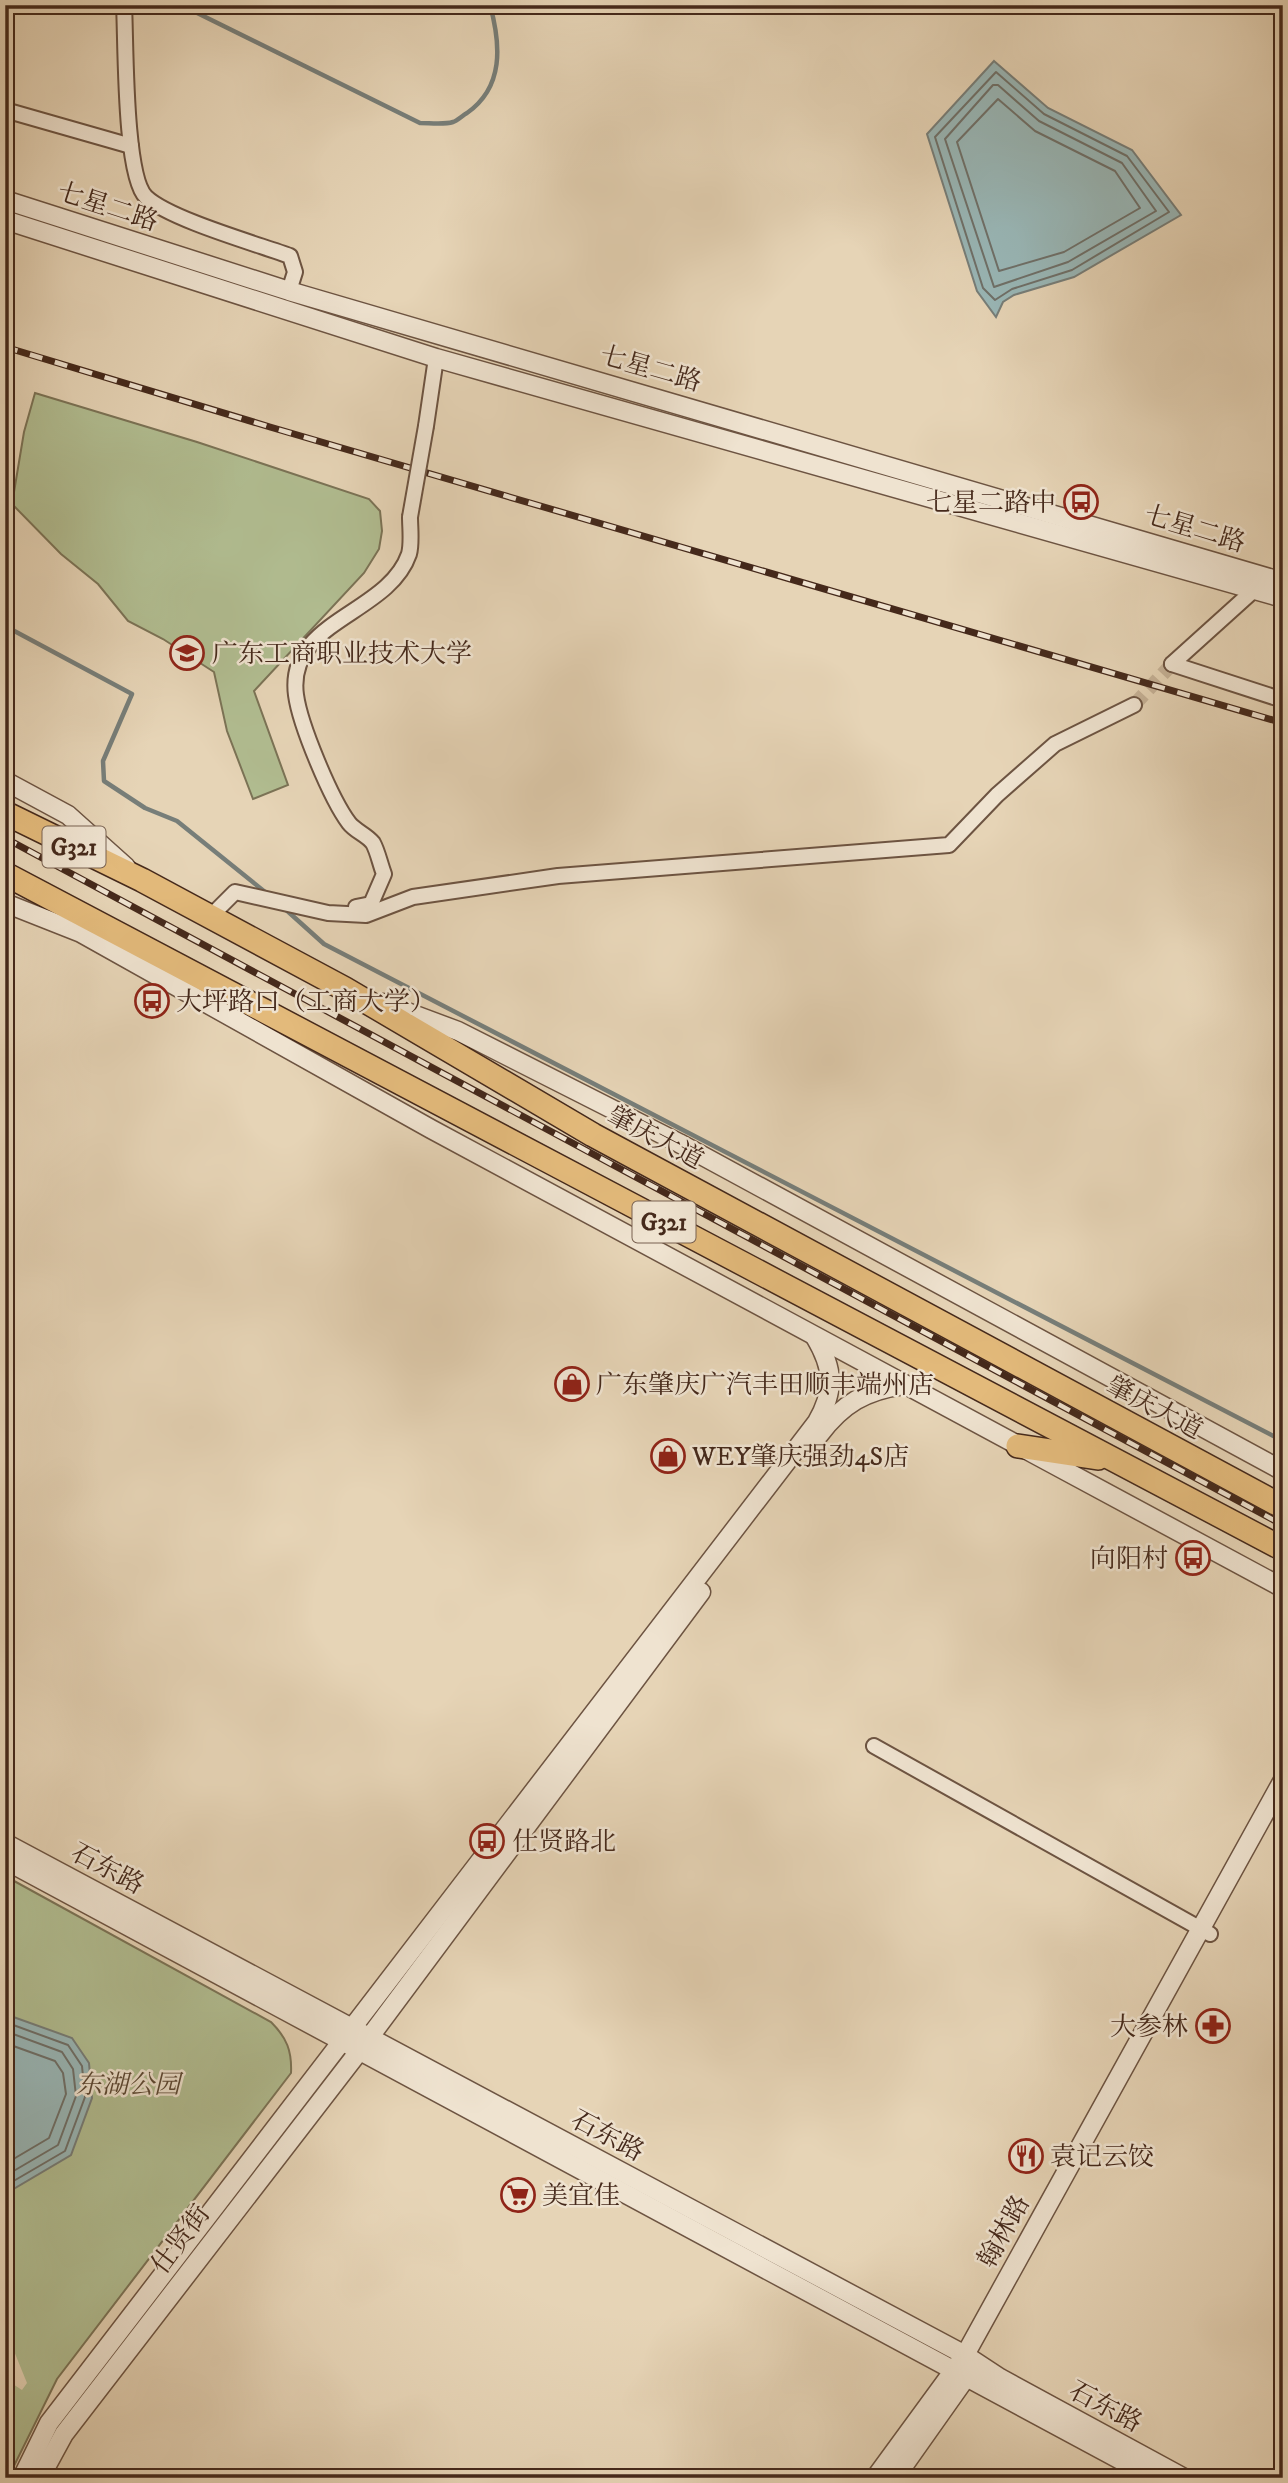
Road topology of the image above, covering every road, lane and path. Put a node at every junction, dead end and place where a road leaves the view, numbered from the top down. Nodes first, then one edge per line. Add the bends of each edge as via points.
1 (124, 5) edge
2 (5, 110) edge
3 (131, 146) junction
4 (5, 200) edge
5 (5, 220) edge
6 (289, 291) junction
7 (436, 358) junction
8 (1281, 579) edge
9 (1254, 590) junction
10 (1283, 598) edge
11 (1283, 700) edge
12 (1133, 705) tunnel mouth
13 (5, 781) edge
14 (5, 813) edge
15 (5, 874) edge
16 (142, 880) junction
17 (44, 896) junction
18 (5, 903) edge
19 (328, 914) junction
20 (210, 917) junction
21 (81, 933) junction
22 (138, 945) junction
23 (345, 989) junction
24 (815, 1336) junction
25 (904, 1385) junction
26 (1018, 1446) junction
27 (1114, 1460) junction
28 (1283, 1471) edge
29 (1283, 1507) edge
30 (1283, 1549) edge
31 (1283, 1588) edge
32 (874, 1746) dead end
33 (1283, 1780) edge
34 (1283, 1803) edge
35 (5, 1843) edge
36 (5, 1860) edge
37 (1205, 1931) junction
38 (347, 2034) junction
39 (364, 2043) junction
40 (966, 2366) junction
41 (22, 2478) edge
42 (40, 2478) edge
43 (875, 2478) edge
44 (895, 2478) edge
45 (1154, 2478) edge
46 (1184, 2478) edge

1 - 3 street
2 - 3 street
3 - 6 street via 144,196 202,225 290,256 295,272
4 - 6 street, 七星二路
5 - 7 street, 七星二路
6 - 8 street, 七星二路
7 - 9 street, 七星二路
7 - 19 street, bridge via 410,517 410,552 397,577 376,596 318,635 295,671 296,697 331,791 349,824 373,843 384,874 371,904
9 - 10 street, 七星二路
9 - 11 street via 1172,664
12 - 19 street via 1055,744 949,845 547,877 413,897 366,915
13 - 16 street via 68,815
14 - 16 highway, 肇庆大道 / G321
15 - 17 highway, G321
16 - 20 highway, 肇庆大道 / G321
17 - 21 street
17 - 22 highway, G321
18 - 21 street
19 - 20 street via 235,892
20 - 23 highway, 肇庆大道 / G321
21 - 22 street
21 - 24 street
22 - 27 highway, G321
23 - 28 street via 458,1031 666,1137
23 - 29 highway, 肇庆大道 / G321 via 593,1135
24 - 25 street
24 - 38 street via 831,1374 828,1402 817,1422
25 - 26 street
25 - 39 street, 仕贤街 via 855,1399 828,1423
26 - 27 highway
26 - 31 street
27 - 30 highway, G321
32 - 37 street
33 - 37 street, 翰林路
34 - 37 street, 翰林路
35 - 38 street, 石东路
36 - 38 street, 石东路
37 - 40 street, 翰林路
38 - 39 street, 石东路
38 - 41 street via 49,2423
39 - 40 street, 石东路
39 - 42 street, 仕贤街 via 64,2434
40 - 43 street, 翰林路
40 - 44 street, 翰林路
40 - 45 street, 石东路
40 - 46 street, 石东路 via 1000,2378

